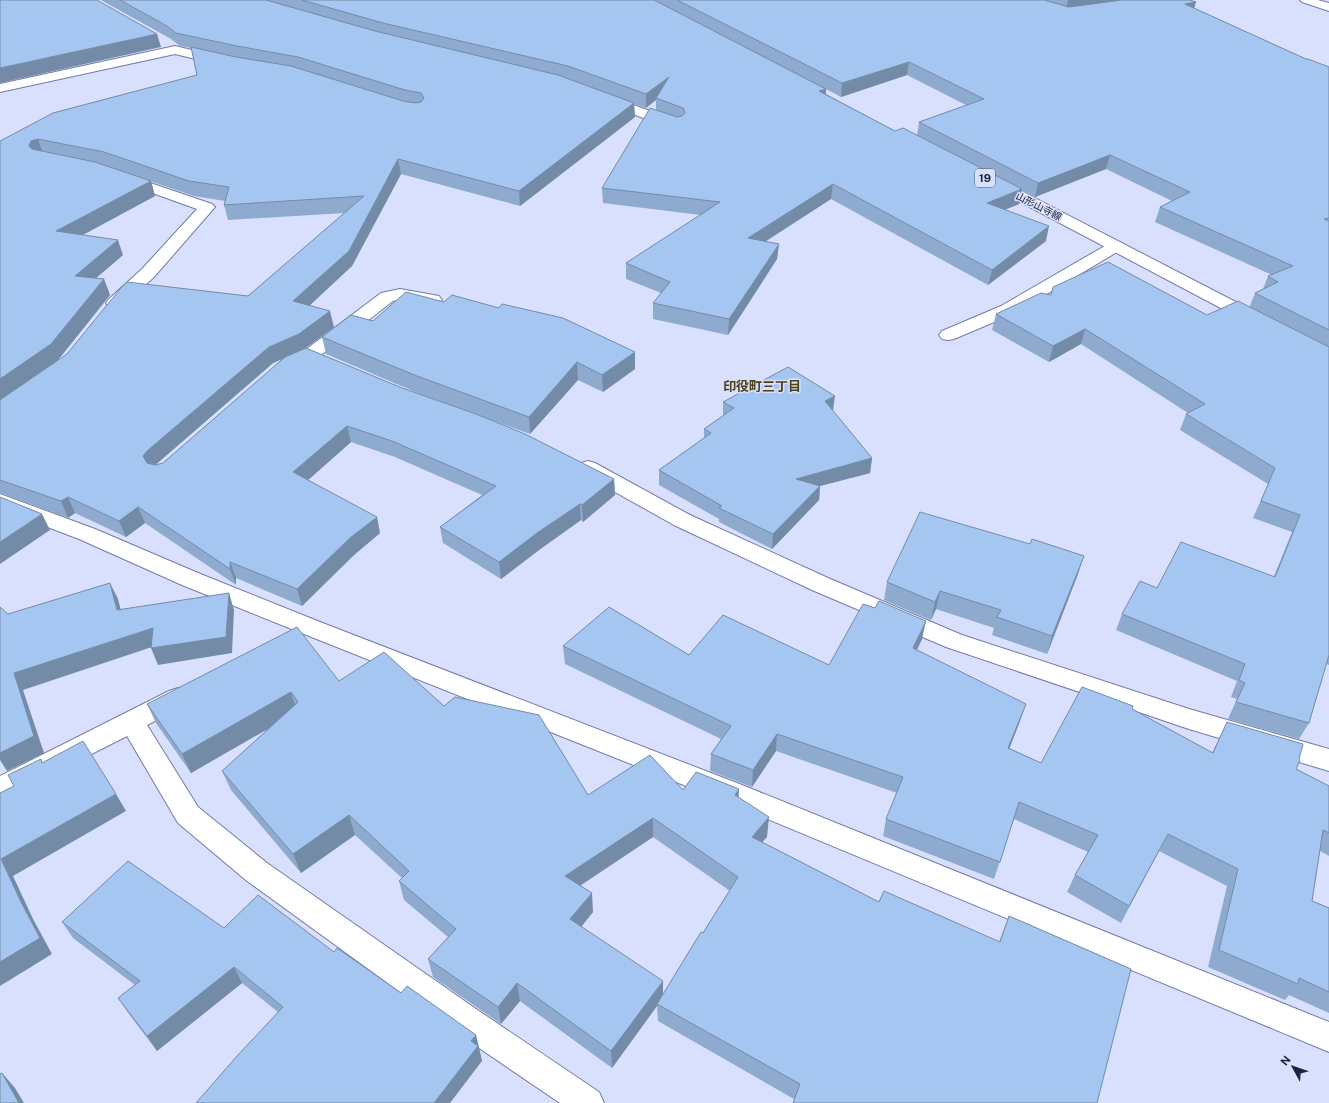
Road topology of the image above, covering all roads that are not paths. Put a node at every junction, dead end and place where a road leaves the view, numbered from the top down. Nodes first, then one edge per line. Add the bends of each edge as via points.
1 (1306, 0) edge
2 (1329, 7) edge
3 (160, 40) edge
4 (175, 50) junction
5 (233, 63) edge
6 (0, 88) edge
7 (591, 94) edge
8 (677, 126) edge
9 (112, 174) edge
10 (981, 176) edge
11 (1116, 246) junction
12 (453, 304) edge
13 (105, 317) edge
14 (1266, 325) edge
15 (948, 335) dead end
16 (310, 355) junction
17 (332, 364) edge
18 (275, 373) edge
19 (570, 459) edge
20 (0, 501) edge
21 (312, 628) junction
22 (284, 643) edge
23 (201, 686) edge
24 (132, 722) junction
25 (1329, 760) edge
26 (0, 788) edge
27 (1329, 1038) edge
28 (588, 1103) edge

1 - 2 main road
3 - 4 main road
4 - 5 main road
4 - 6 main road
7 - 8 main road
9 - 13 main road via 207,208 148,273 118,299
10 - 11 main road, 山形山寺線 / 19
11 - 14 main road, 山形山寺線 / 19
11 - 15 main road via 1006,310
12 - 16 main road via 400,294 387,297
16 - 17 main road
16 - 18 main road
19 - 25 main road via 682,520 820,584 954,641 1190,719
20 - 21 main road via 87,534
21 - 22 main road
21 - 27 main road via 733,793
23 - 24 main road
24 - 26 main road
24 - 28 main road via 188,815 264,877 465,1020

